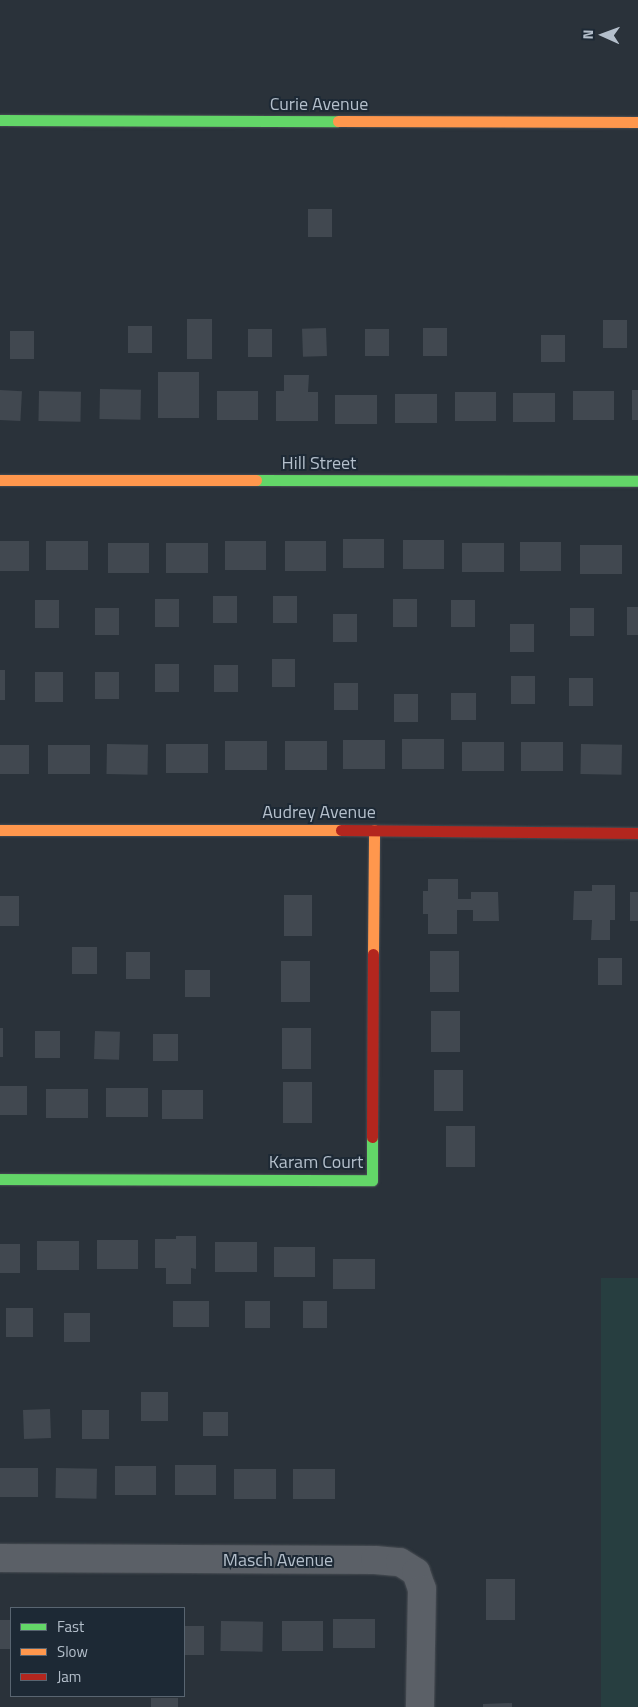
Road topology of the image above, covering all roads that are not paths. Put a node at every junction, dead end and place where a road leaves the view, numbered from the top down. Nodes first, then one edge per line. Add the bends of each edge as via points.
1 (0, 120) edge
2 (638, 122) edge
3 (0, 480) edge
4 (638, 480) edge
5 (0, 830) edge
6 (374, 830) junction
7 (638, 833) edge
8 (0, 1179) edge
9 (0, 1558) edge
10 (420, 1707) edge

1 - 2 street, Curie Avenue
3 - 4 street, Hill Street
5 - 6 street, Audrey Avenue
6 - 7 street, Audrey Avenue
6 - 8 street, Karam Court via 372,1180
9 - 10 street, Masch Avenue via 400,1562 416,1572 422,1589

